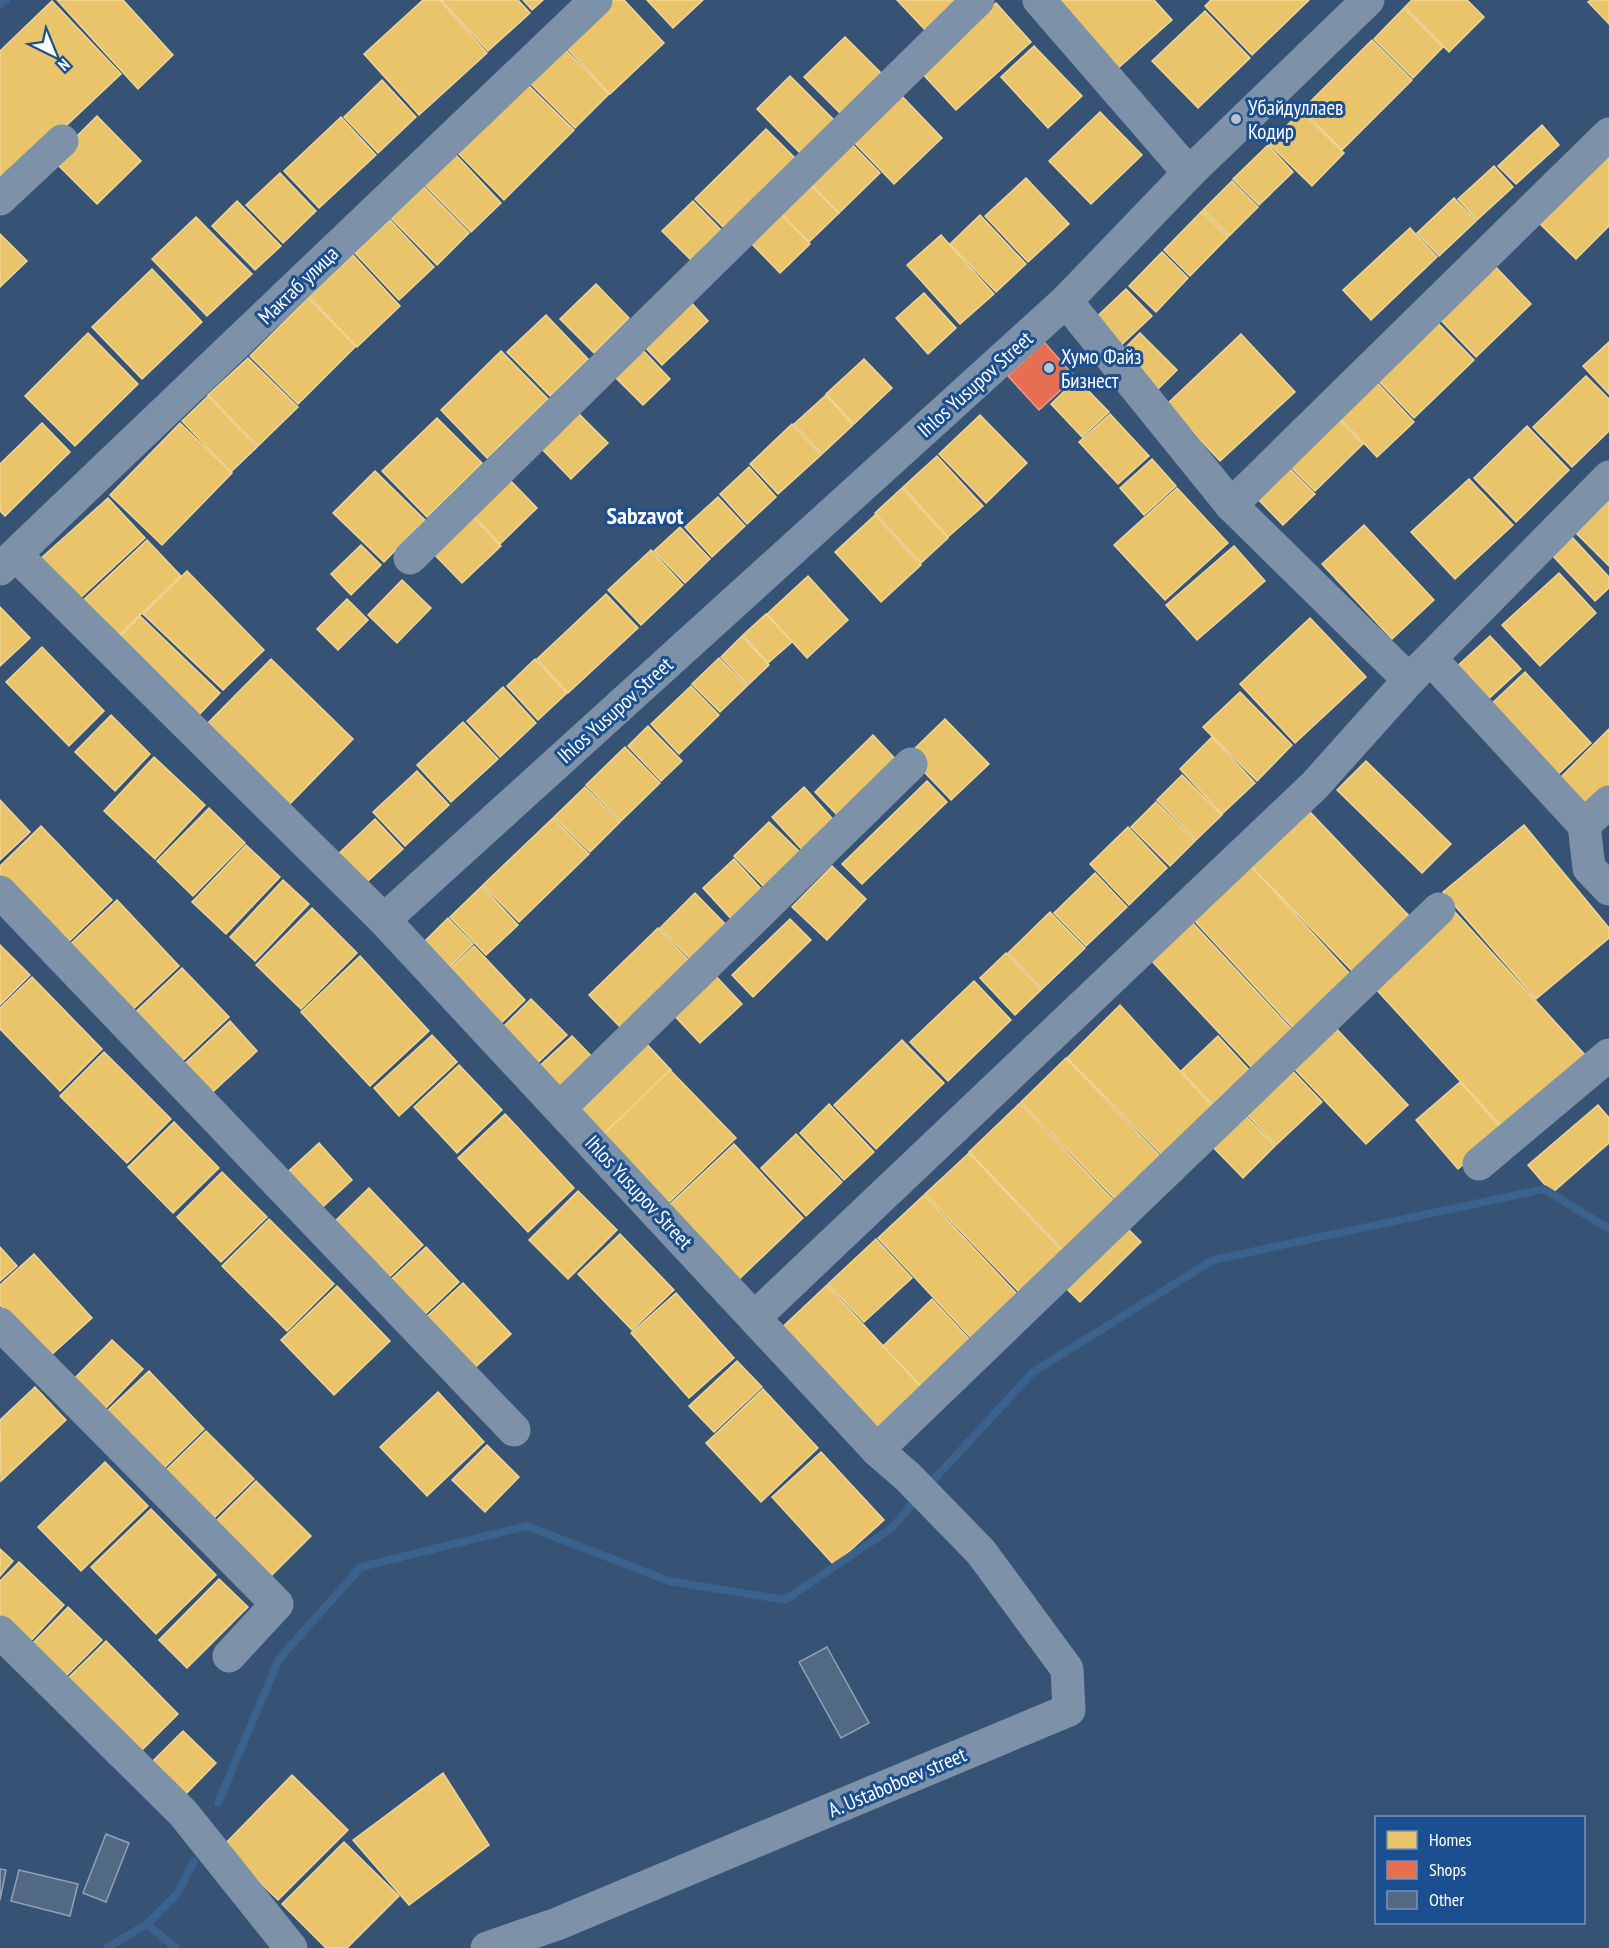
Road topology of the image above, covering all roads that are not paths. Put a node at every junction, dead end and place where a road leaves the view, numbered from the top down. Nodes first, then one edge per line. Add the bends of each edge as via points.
1 (596, 0) edge
2 (978, 0) edge
3 (1038, 0) edge
4 (1368, 0) edge
5 (1609, 134) edge
6 (62, 141) dead end
7 (1190, 173) junction
8 (0, 199) edge
9 (1066, 301) junction
10 (1609, 477) edge
11 (1231, 505) junction
12 (410, 558) dead end
13 (8, 562) edge
14 (1420, 670) junction
15 (912, 764) dead end
16 (1609, 802) edge
17 (1584, 825) junction
18 (1609, 889) edge
19 (0, 892) edge
20 (1439, 909) dead end
21 (384, 920) junction
22 (1609, 1054) edge
23 (560, 1108) junction
24 (1479, 1164) dead end
25 (755, 1317) junction
26 (0, 1324) edge
27 (513, 1430) dead end
28 (878, 1450) junction
29 (933, 1503) joint
30 (0, 1632) edge
31 (230, 1656) dead end
32 (291, 1948) edge
33 (487, 1948) edge

1 - 13 street, Мактаб улица
2 - 12 street
3 - 7 street
4 - 7 street, Ihlos Yusupov Street
5 - 11 street
6 - 8 street
7 - 9 street, Ihlos Yusupov Street
9 - 11 street
9 - 21 street, Ihlos Yusupov Street
10 - 14 street
11 - 14 street
13 - 21 street
14 - 17 street
14 - 25 street via 1315,785
15 - 23 street
16 - 17 street
17 - 18 street via 1589,868
19 - 27 street
20 - 28 street
21 - 23 street, Ihlos Yusupov Street
22 - 24 street
23 - 25 street, Ihlos Yusupov Street
25 - 28 street, Ihlos Yusupov Street
26 - 31 street via 277,1604
28 - 29 street, Ihlos Yusupov Street
29 - 33 street, A. Ustaboboev street via 981,1552 1067,1669 1069,1710 557,1924
30 - 32 street via 183,1813

